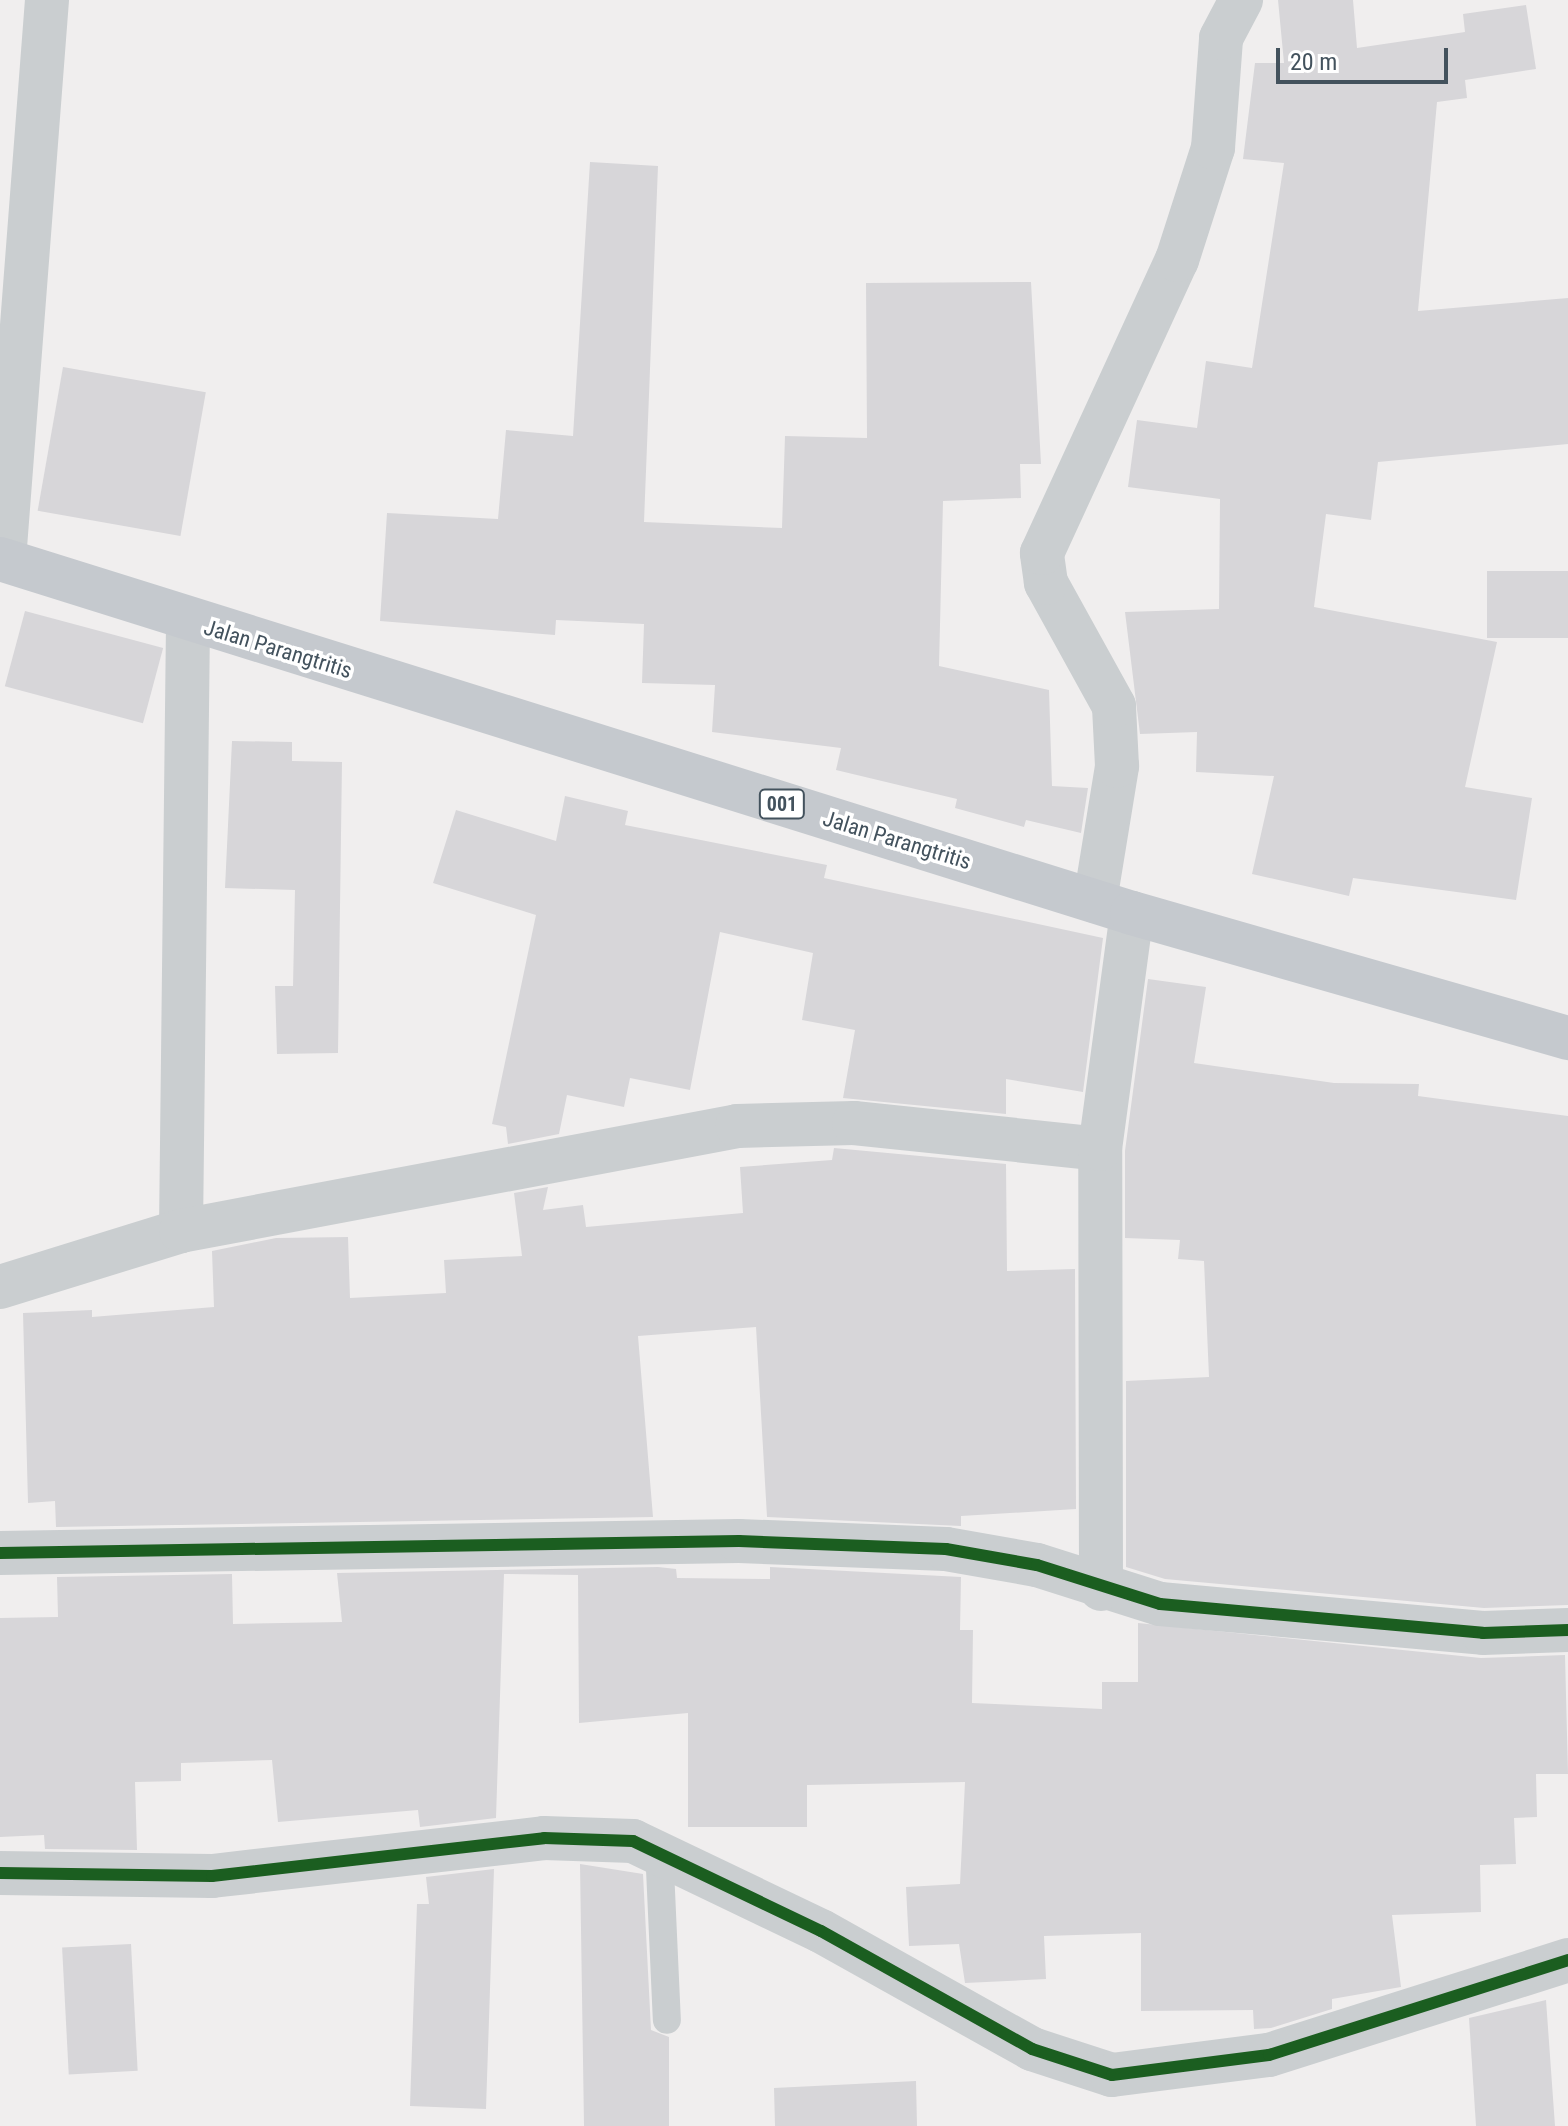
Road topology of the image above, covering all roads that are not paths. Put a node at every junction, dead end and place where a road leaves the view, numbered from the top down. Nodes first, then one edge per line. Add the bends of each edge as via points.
1 (47, 0) edge
2 (1241, 0) edge
3 (2, 559) edge
4 (188, 621) junction
5 (1114, 907) junction
6 (1568, 1038) edge
7 (1100, 1149) junction
8 (181, 1231) junction
9 (0, 1287) edge
10 (0, 1553) edge
11 (1101, 1589) junction
12 (1568, 1630) edge
13 (659, 1847) junction
14 (0, 1873) edge
15 (1568, 1960) edge
16 (667, 2020) dead end

1 - 3 street
2 - 5 street via 1224,29 1213,148 1177,260 1042,553 1046,583 1114,706
3 - 4 main road, Jalan Parangtritis / 001
4 - 5 main road, Jalan Parangtritis / 001
4 - 8 street
5 - 6 main road, Jalan Parangtritis / 001
5 - 7 street
7 - 8 street via 854,1123 737,1126
7 - 11 street
8 - 9 street
10 - 11 street via 739,1541 992,1554
11 - 12 street via 1160,1604 1343,1624
13 - 14 street via 578,1836 212,1876
13 - 15 street via 1089,2072 1213,2067 1269,2055
13 - 16 lane

